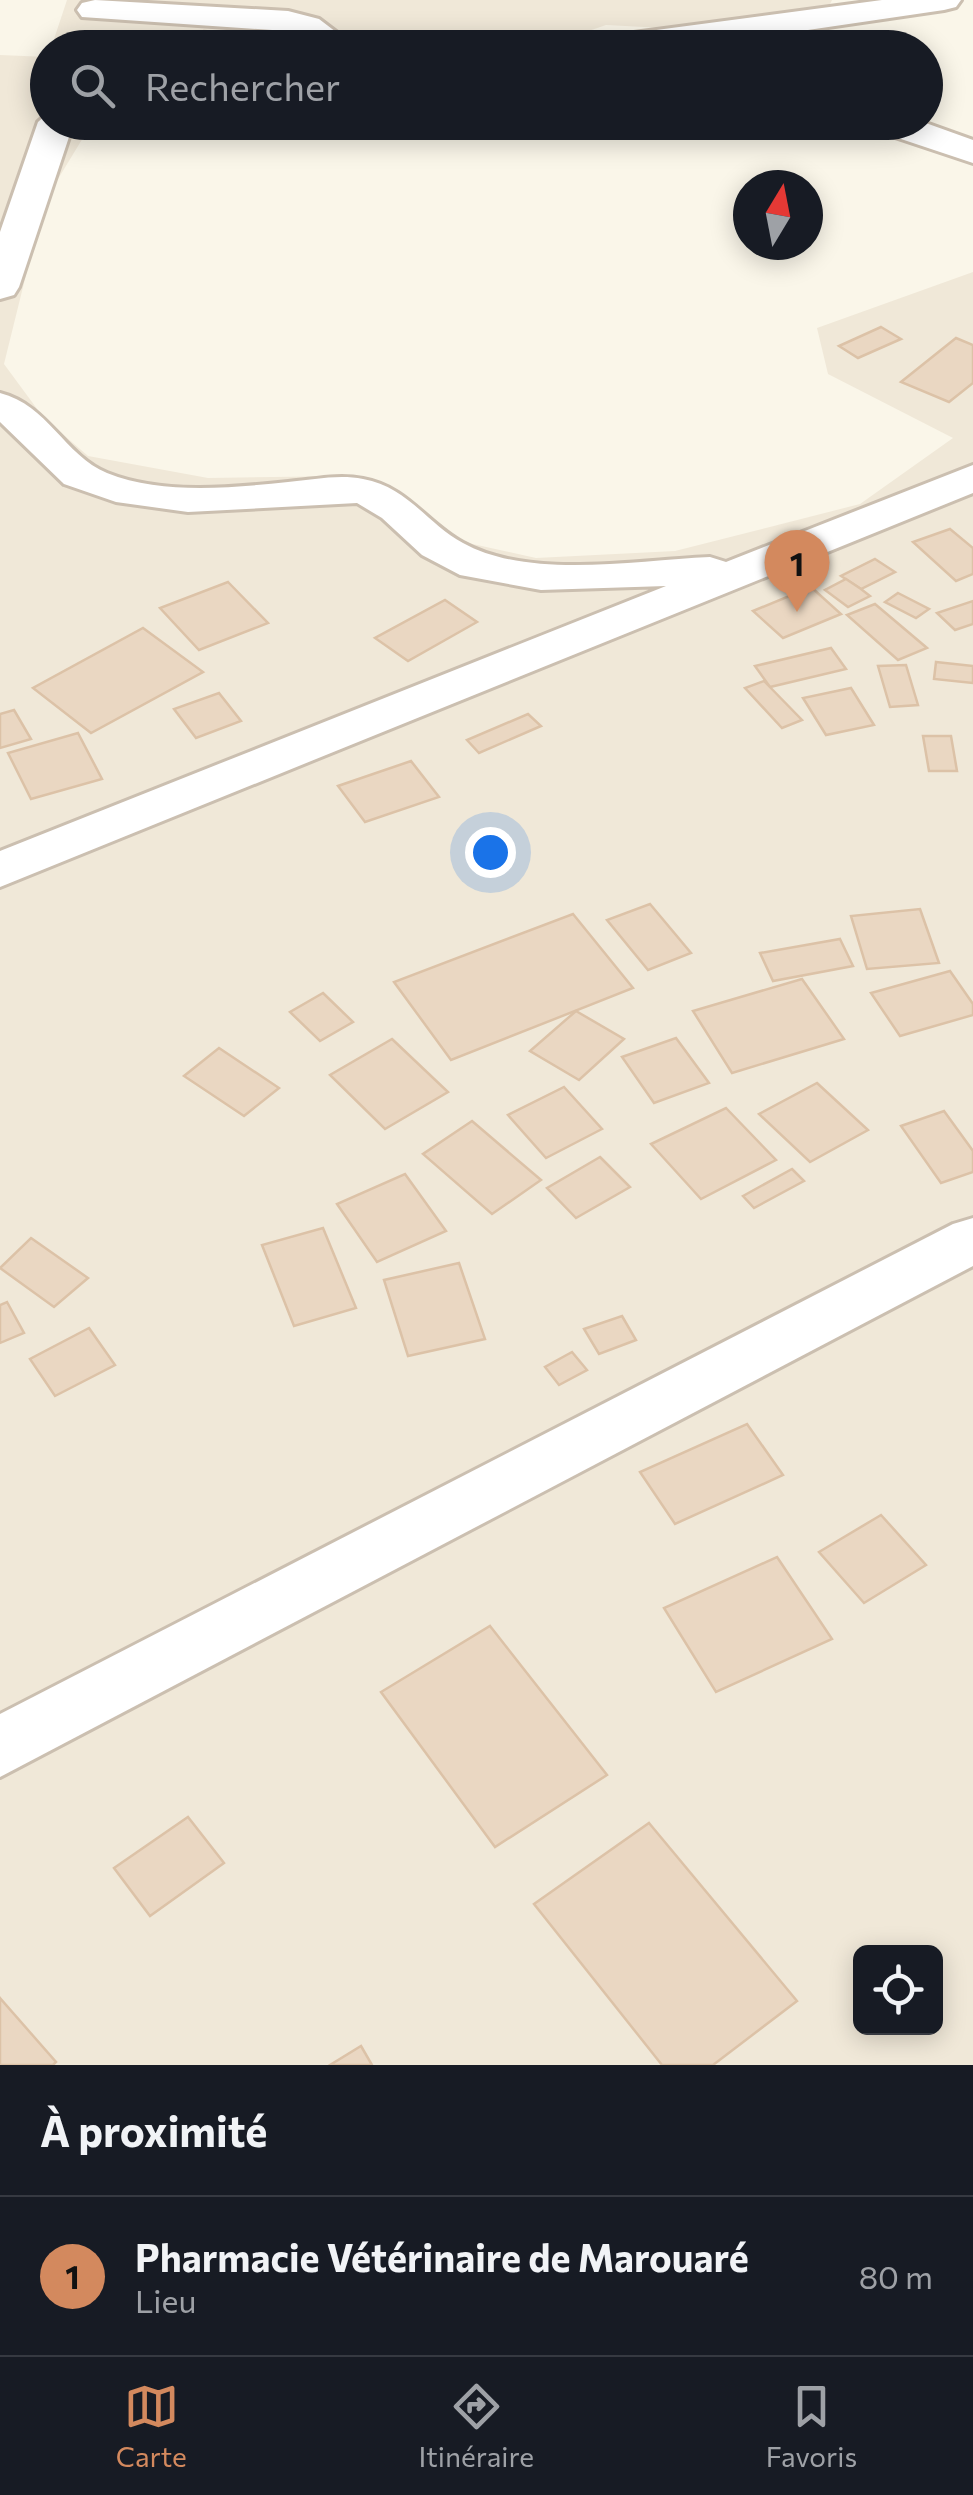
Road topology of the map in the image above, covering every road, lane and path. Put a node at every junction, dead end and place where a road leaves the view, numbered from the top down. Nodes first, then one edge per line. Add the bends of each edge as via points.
1 (944, 0) edge
2 (96, 5) edge
3 (88, 30) edge
4 (313, 30) edge
5 (745, 30) edge
6 (50, 140) edge
7 (939, 140) edge
8 (973, 152) edge
9 (0, 287) edge
10 (0, 404) edge
11 (973, 478) edge
12 (747, 569) junction
13 (0, 870) edge
14 (973, 1240) edge
15 (0, 1746) edge

1 - 5 street
2 - 3 street
2 - 4 street via 288,20
6 - 9 street
7 - 8 street
10 - 12 street via 45,440 66,467 154,499 360,490 388,503 448,553 484,567 582,575
11 - 12 street
12 - 13 street
14 - 15 street

